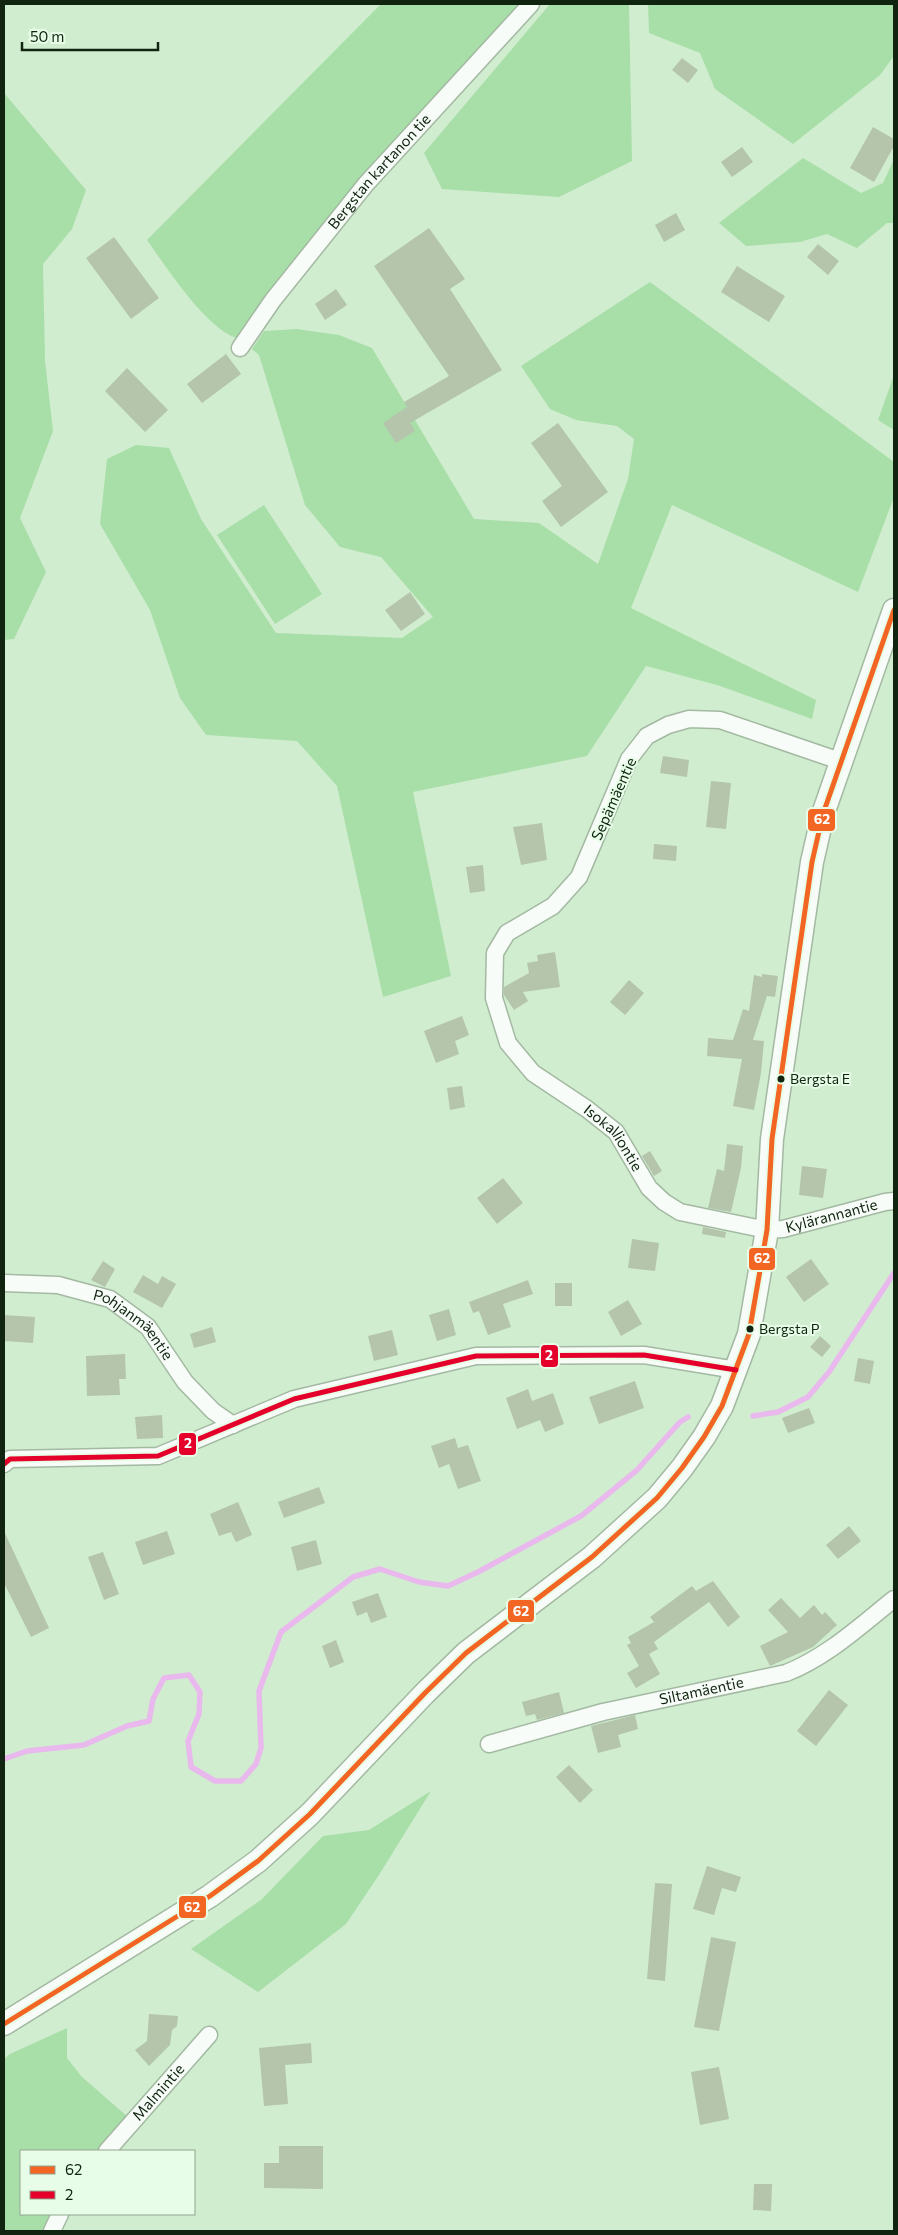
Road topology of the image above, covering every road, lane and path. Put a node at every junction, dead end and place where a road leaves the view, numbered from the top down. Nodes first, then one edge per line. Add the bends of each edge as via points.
1 (530, 4) edge
2 (240, 348) dead end
3 (894, 610) edge
4 (840, 762) junction
5 (494, 998) joint
6 (894, 1202) edge
7 (768, 1230) junction
8 (4, 1283) edge
9 (736, 1370) junction
10 (232, 1425) junction
11 (4, 1464) edge
12 (894, 1599) edge
13 (489, 1744) dead end
14 (4, 2024) edge
15 (209, 2035) dead end
16 (108, 2150) edge
17 (60, 2215) edge
18 (52, 2231) edge

1 - 2 street, Bergstan kartanon tie via 366,184 273,300
3 - 4 street
4 - 5 street, Sepämäentie via 720,720 689,719 668,724 647,736 629,759 579,877 553,906 507,933 495,953
4 - 7 street via 812,862 772,1138
5 - 7 street, Isokalliontie via 508,1043 533,1073 616,1132 649,1188 664,1202 680,1212
6 - 7 street, Kylärannantie
7 - 9 street via 749,1334
8 - 10 street, Pohjanmäentie via 58,1285 110,1299 148,1327 185,1382 212,1411
9 - 10 street via 644,1355 476,1356 294,1399
9 - 14 street via 722,1406 704,1437 657,1498 592,1557 466,1653 310,1814 258,1861 210,1896
10 - 11 street via 158,1456 10,1459
12 - 13 street, Siltamäentie via 827,1652 786,1673 603,1712
15 - 16 street, Malmintie
17 - 18 street

